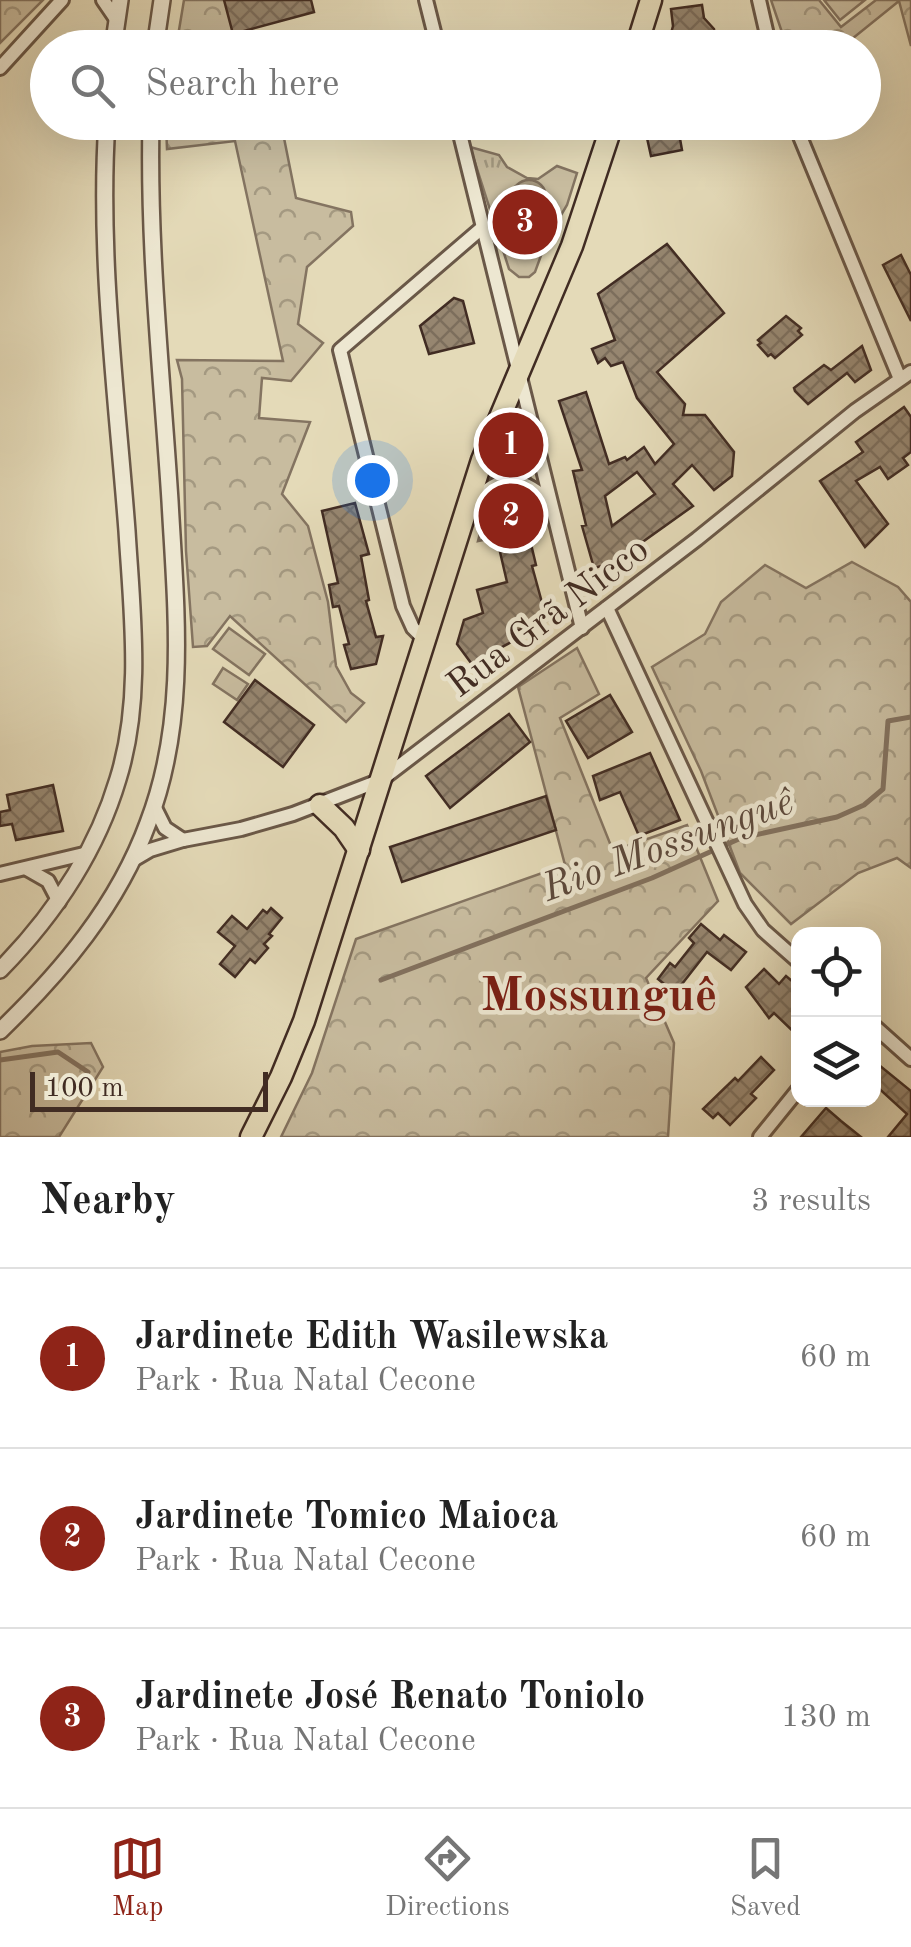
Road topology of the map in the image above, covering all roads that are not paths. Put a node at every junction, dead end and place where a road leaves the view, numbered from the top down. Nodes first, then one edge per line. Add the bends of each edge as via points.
1 (62, 0) edge
2 (102, 0) edge
3 (120, 0) edge
4 (162, 0) edge
5 (426, 0) edge
6 (651, 0) edge
7 (759, 0) edge
8 (116, 19) junction
9 (35, 30) edge
10 (115, 30) edge
11 (158, 30) edge
12 (434, 30) edge
13 (642, 30) edge
14 (766, 30) edge
15 (30, 35) edge
16 (0, 68) edge
17 (107, 140) edge
18 (151, 140) edge
19 (461, 140) edge
20 (607, 140) edge
21 (802, 140) edge
22 (483, 228) junction
23 (518, 370) junction
24 (906, 375) edge
25 (551, 503) junction
26 (464, 512) junction
27 (607, 608) junction
28 (582, 628) junction
29 (424, 639) junction
30 (381, 780) junction
31 (320, 805) junction
32 (154, 806) junction
33 (183, 840) junction
34 (359, 850) junction
35 (88, 853) junction
36 (133, 860) junction
37 (27, 869) junction
38 (0, 874) edge
39 (59, 902) junction
40 (791, 954) edge
41 (0, 970) edge
42 (0, 1031) edge
43 (881, 1032) edge
44 (911, 1059) edge
45 (791, 1099) edge
46 (251, 1137) edge
47 (760, 1137) edge

1 - 9 street
2 - 8 street
3 - 8 street
4 - 11 street
5 - 12 street
6 - 13 main road
7 - 14 street
8 - 10 street
15 - 16 street
17 - 35 street via 108,265 134,663 119,776
18 - 32 street via 178,657 172,730
19 - 22 street
20 - 23 main road via 572,246
21 - 24 street
22 - 23 street
22 - 29 street via 340,350 403,606
23 - 25 street
23 - 26 main road
24 - 27 street, Rua Grã Nicco
25 - 26 street via 528,484 508,480 487,489
25 - 28 street
26 - 29 main road
27 - 28 street, Rua Grã Nicco
27 - 40 street via 753,917
28 - 30 street, Rua Grã Nicco
29 - 30 main road
30 - 31 street, Rua Grã Nicco
30 - 34 main road
31 - 33 street, Rua Grã Nicco
31 - 34 main road
32 - 33 street via 165,828
32 - 36 street
33 - 36 street, Rua Grã Nicco
34 - 46 main road via 292,1050
35 - 37 street
35 - 39 street
36 - 42 street via 88,934
37 - 38 street
37 - 39 street via 48,881
39 - 41 street
43 - 44 street
45 - 47 street

